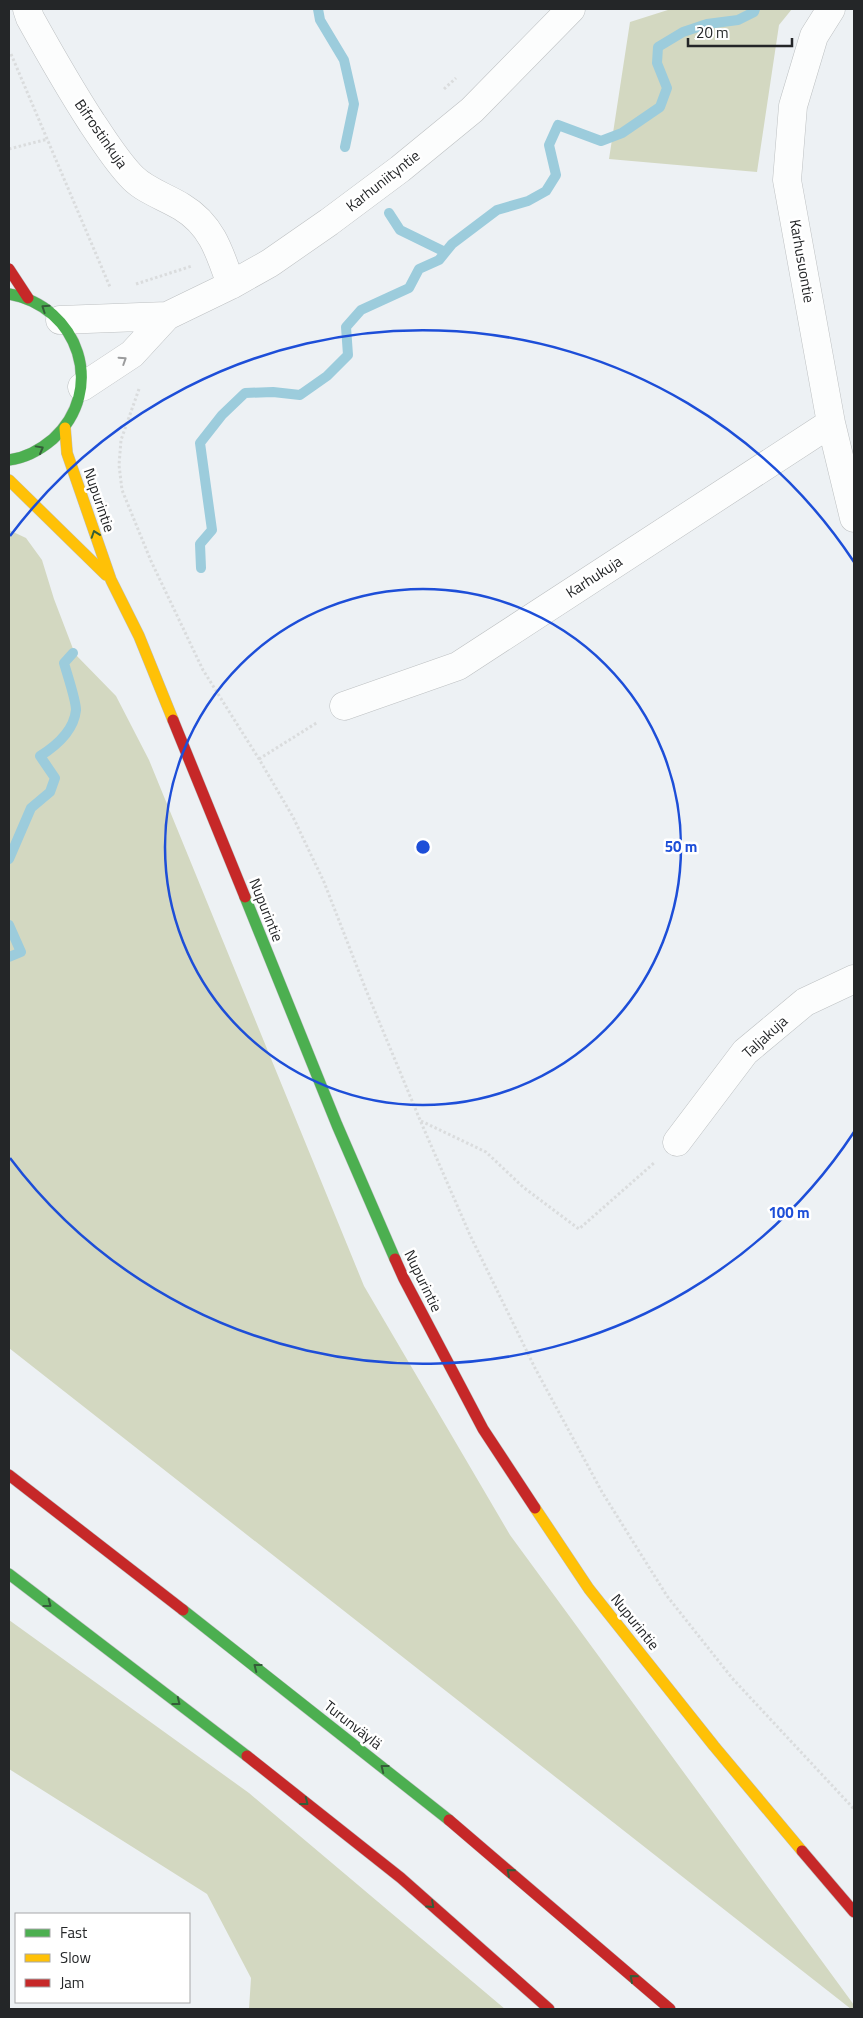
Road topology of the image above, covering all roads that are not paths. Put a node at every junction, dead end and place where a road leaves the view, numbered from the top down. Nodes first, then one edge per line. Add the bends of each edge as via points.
1 (27, 9) edge
2 (571, 9) edge
3 (831, 9) edge
4 (9, 269) edge
5 (231, 285) junction
6 (9, 294) edge
7 (28, 298) junction
8 (167, 316) junction
9 (60, 320) junction
10 (82, 387) junction
11 (832, 423) junction
12 (65, 428) junction
13 (9, 460) edge
14 (9, 480) edge
15 (854, 518) edge
16 (111, 580) junction
17 (344, 706) road end
18 (854, 979) edge
19 (677, 1142) road end
20 (9, 1475) edge
21 (9, 1574) edge
22 (854, 1912) edge
23 (549, 2009) edge
24 (670, 2009) edge

1 - 5 street, Bifrostinkuja via 112,154 134,179 183,207 200,221 216,241
2 - 5 street, Karhuniityntie via 472,110 400,169 329,222
3 - 11 street, Karhusuontie via 814,36 793,106 787,180
4 - 7 main road
5 - 8 street, Karhuniityntie
6 - 7 main road
9 -> 7 main road
8 - 9 street, Karhuniityntie
10 -> 8 street, Karhuniityntie via 132,354
9 - 10 main road via 74,340 81,363
10 - 12 main road via 76,408
11 - 15 street, Karhusuontie
11 - 17 street, Karhukuja via 458,666
13 -> 12 main road via 44,448
16 -> 12 main road, Nupurintie via 66,454
14 - 16 main road, Nupurintie
16 - 22 main road, Nupurintie via 139,636 337,1125 404,1280 483,1429 589,1589 714,1746
18 - 19 street, Taljakuja via 804,1002 745,1052
24 -> 20 main road, Turunväylä via 445,1817
21 -> 23 main road via 393,1872

